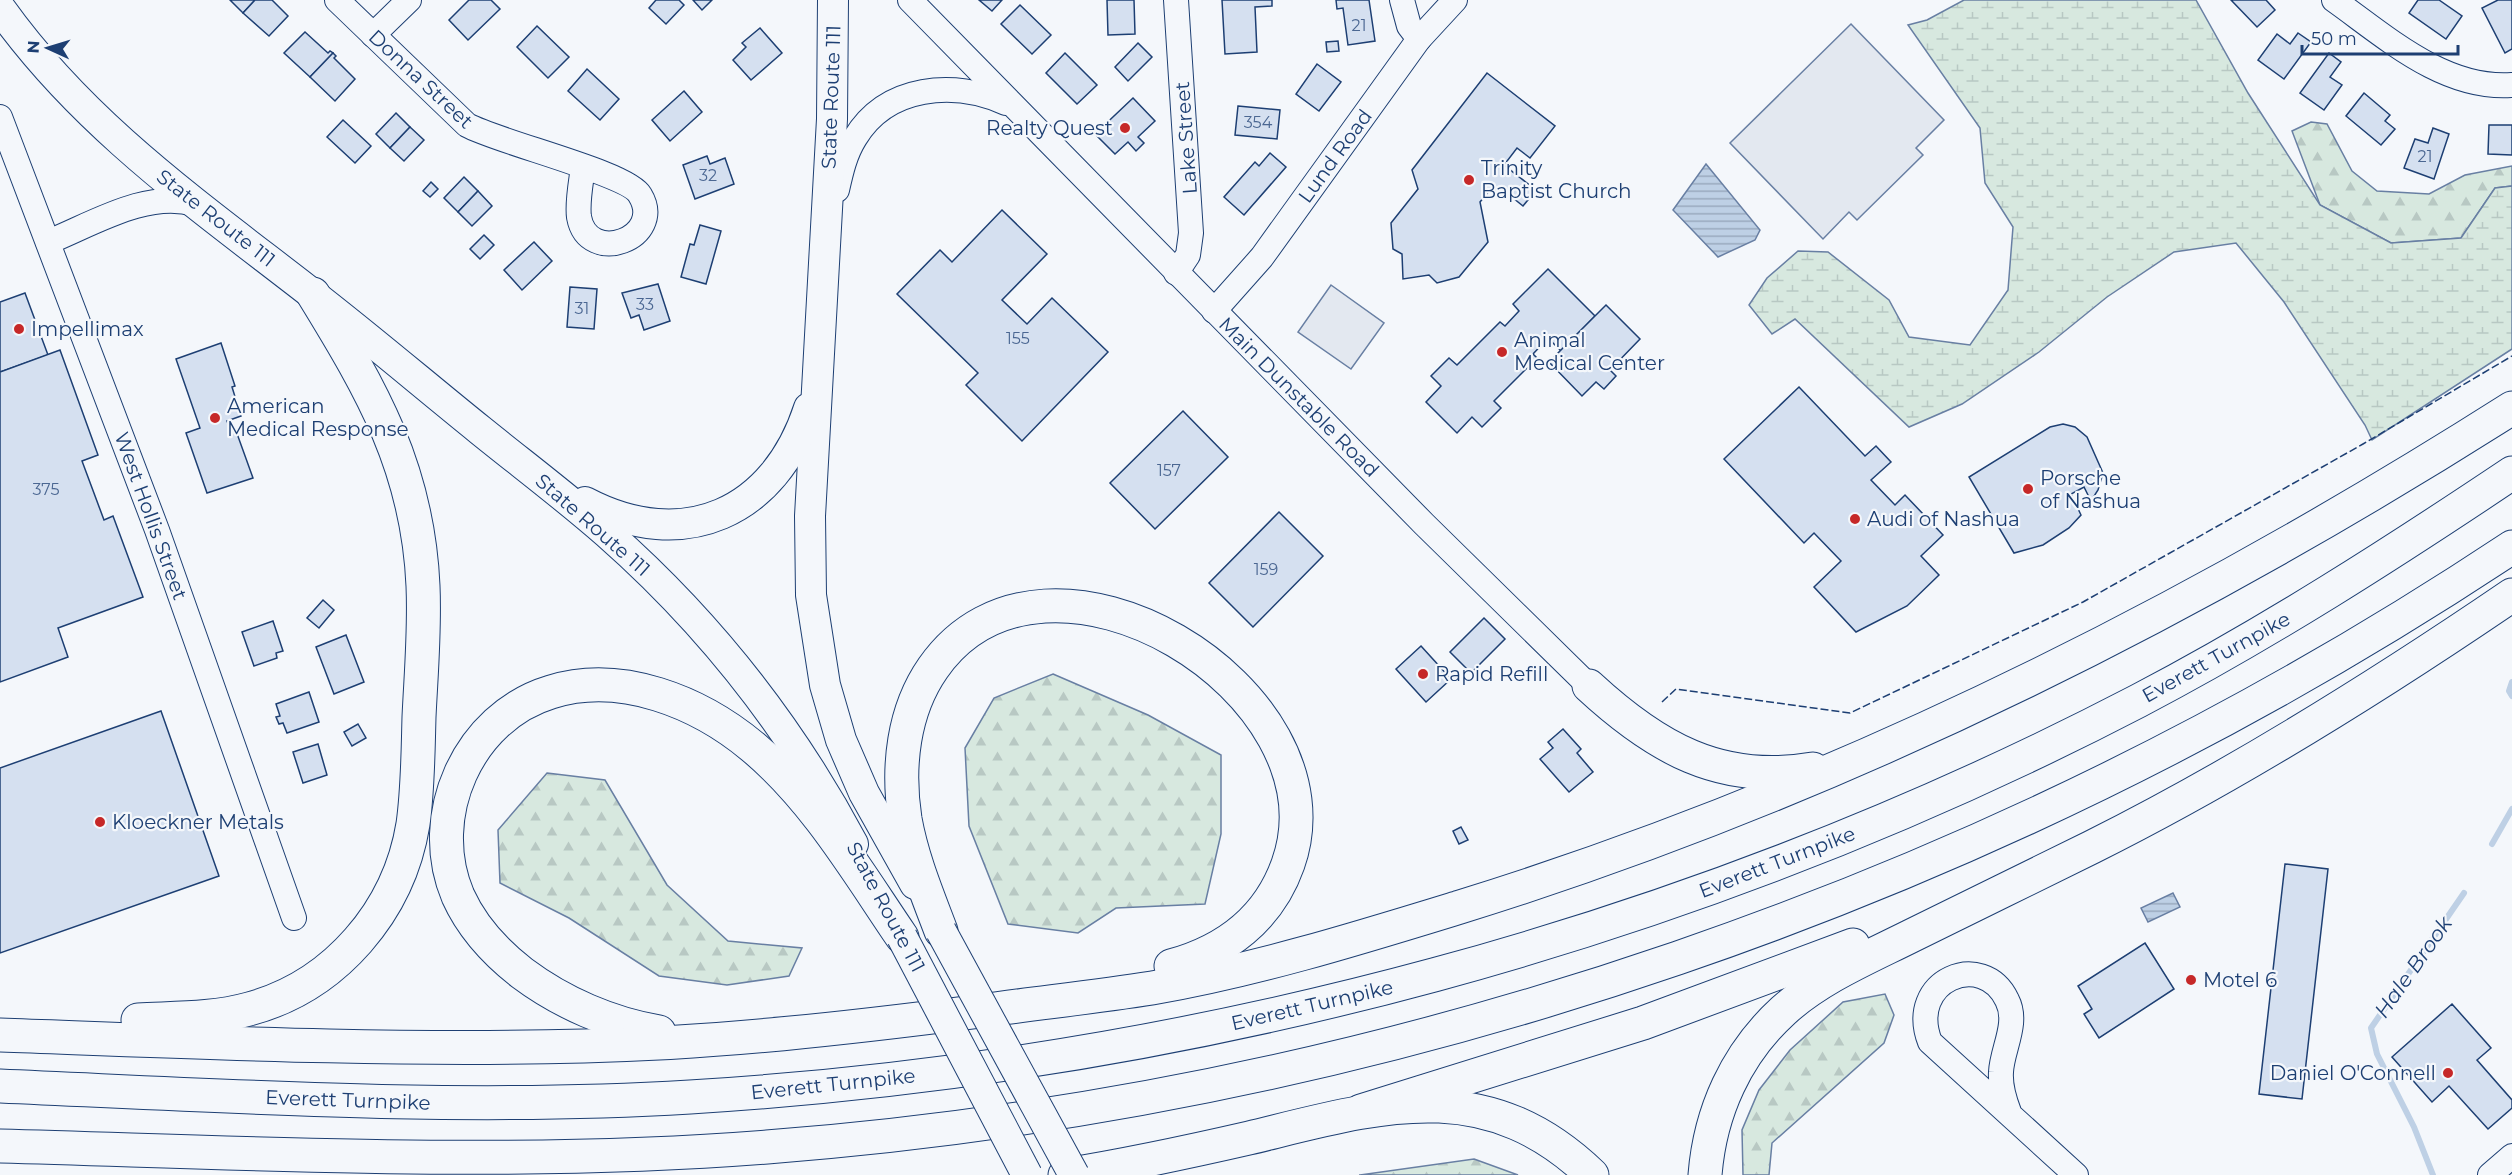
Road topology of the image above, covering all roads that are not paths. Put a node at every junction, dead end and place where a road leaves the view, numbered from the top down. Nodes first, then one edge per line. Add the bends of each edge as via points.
1 (337, 0) edge
2 (408, 0) edge
3 (833, 0) edge
4 (909, 0) edge
5 (1176, 0) edge
6 (1402, 0) edge
7 (1455, 0) edge
8 (2334, 0) edge
9 (0, 8) edge
10 (373, 36) junction
11 (1419, 39) junction
12 (2512, 85) edge
13 (1010, 105) junction
14 (0, 117) edge
15 (583, 167) dead end
16 (195, 204) junction
17 (48, 242) junction
18 (823, 266) junction
19 (1176, 273) junction
20 (313, 294) junction
21 (1214, 311) junction
22 (818, 366) junction
23 (2512, 408) edge
24 (520, 463) junction
25 (2512, 473) edge
26 (2512, 547) edge
27 (2512, 595) edge
28 (1589, 686) joint
29 (1856, 760) junction
30 (2093, 847) junction
31 (294, 918) dead end
32 (941, 931) junction
33 (902, 937) junction
34 (1036, 1004) junction
35 (0, 1026) edge
36 (0, 1035) edge
37 (736, 1038) junction
38 (0, 1086) edge
39 (1361, 1111) junction
40 (2008, 1112) junction
41 (0, 1146) edge
42 (2512, 1156) edge
43 (1027, 1175) edge
44 (1065, 1175) edge
45 (1074, 1175) edge
46 (1592, 1175) edge
47 (1705, 1175) edge
48 (2076, 1175) edge
49 (2490, 1175) edge

1 - 10 street, Donna Street
2 - 10 street
3 - 18 main road, State Route 111
4 - 13 street, Main Dunstable Road
5 - 19 street, Lake Street via 1191,233 1188,255
6 - 11 street via 1409,26
7 - 11 street, Lund Road
8 - 12 street via 2445,74 2487,84
9 - 16 main road, State Route 111 via 83,107
10 - 15 street, Donna Street via 467,125 486,136
11 - 21 street, Lund Road via 1270,247
13 - 18 street, Main Dunstable Road via 979,93 937,89 905,96 875,114 854,138 844,163
13 - 19 street, Main Dunstable Road
14 - 17 street, West Hollis Street
16 - 17 street via 171,200 148,203
16 - 20 main road, State Route 111
17 - 31 street, West Hollis Street via 157,530
18 - 22 main road, State Route 111
19 - 21 street, Main Dunstable Road
20 - 24 main road, State Route 111
20 - 35 highway via 380,410 408,484 417,528 423,607 416,793 409,840 395,884 372,924 347,953 306,985 272,1002 198,1017
21 - 28 street, Main Dunstable Road
22 - 24 main road via 805,421 783,462 746,501 710,519 673,525 624,520 580,500
22 - 32 main road, State Route 111 via 810,566 825,686 864,793
23 - 29 highway via 2210,586 2025,682
24 - 33 main road, State Route 111 via 608,534 663,586 748,682 817,782
25 - 38 highway, Everett Turnpike via 2339,585 2209,662 2073,734 1937,798 1796,856 1653,908 1362,994 1214,1028 1053,1057 882,1080 687,1097 447,1102
26 - 41 highway via 2256,702 2072,797 1933,860 1751,932 1618,978 1504,1014 1284,1070 1136,1100 987,1123 837,1141 696,1152 458,1158
27 - 30 highway via 2280,744
28 - 29 highway via 1644,733 1710,763 1743,770 1786,772
29 - 34 highway via 1648,844 1405,924 1193,980
30 - 39 highway via 1711,999
30 - 47 highway via 1850,966 1783,1011 1751,1046 1726,1088 1710,1135
32 - 34 highway via 911,846 902,773 913,706 923,683 945,652 1000,615 1029,607 1065,604 1130,619 1198,655 1257,712 1274,737 1290,773 1297,820 1291,857 1282,880 1255,920 1220,948 1191,960
32 - 45 main road, State Route 111, bridge
33 - 37 highway via 792,784 752,746 720,723 671,699 610,685 583,685 550,692 509,712 469,757 448,813 450,873 476,928 524,974 591,1012 650,1030
33 - 43 main road, State Route 111, bridge
34 - 37 highway
36 - 37 highway via 433,1048 622,1045
39 - 44 highway via 1195,1150
39 - 46 highway via 1438,1105 1492,1115 1556,1145
40 - 40 street via 1930,1042 1925,1021 1928,1000 1948,980 1976,975 1989,980 2008,1001 2012,1016 2001,1071
40 - 48 street
42 - 49 street

